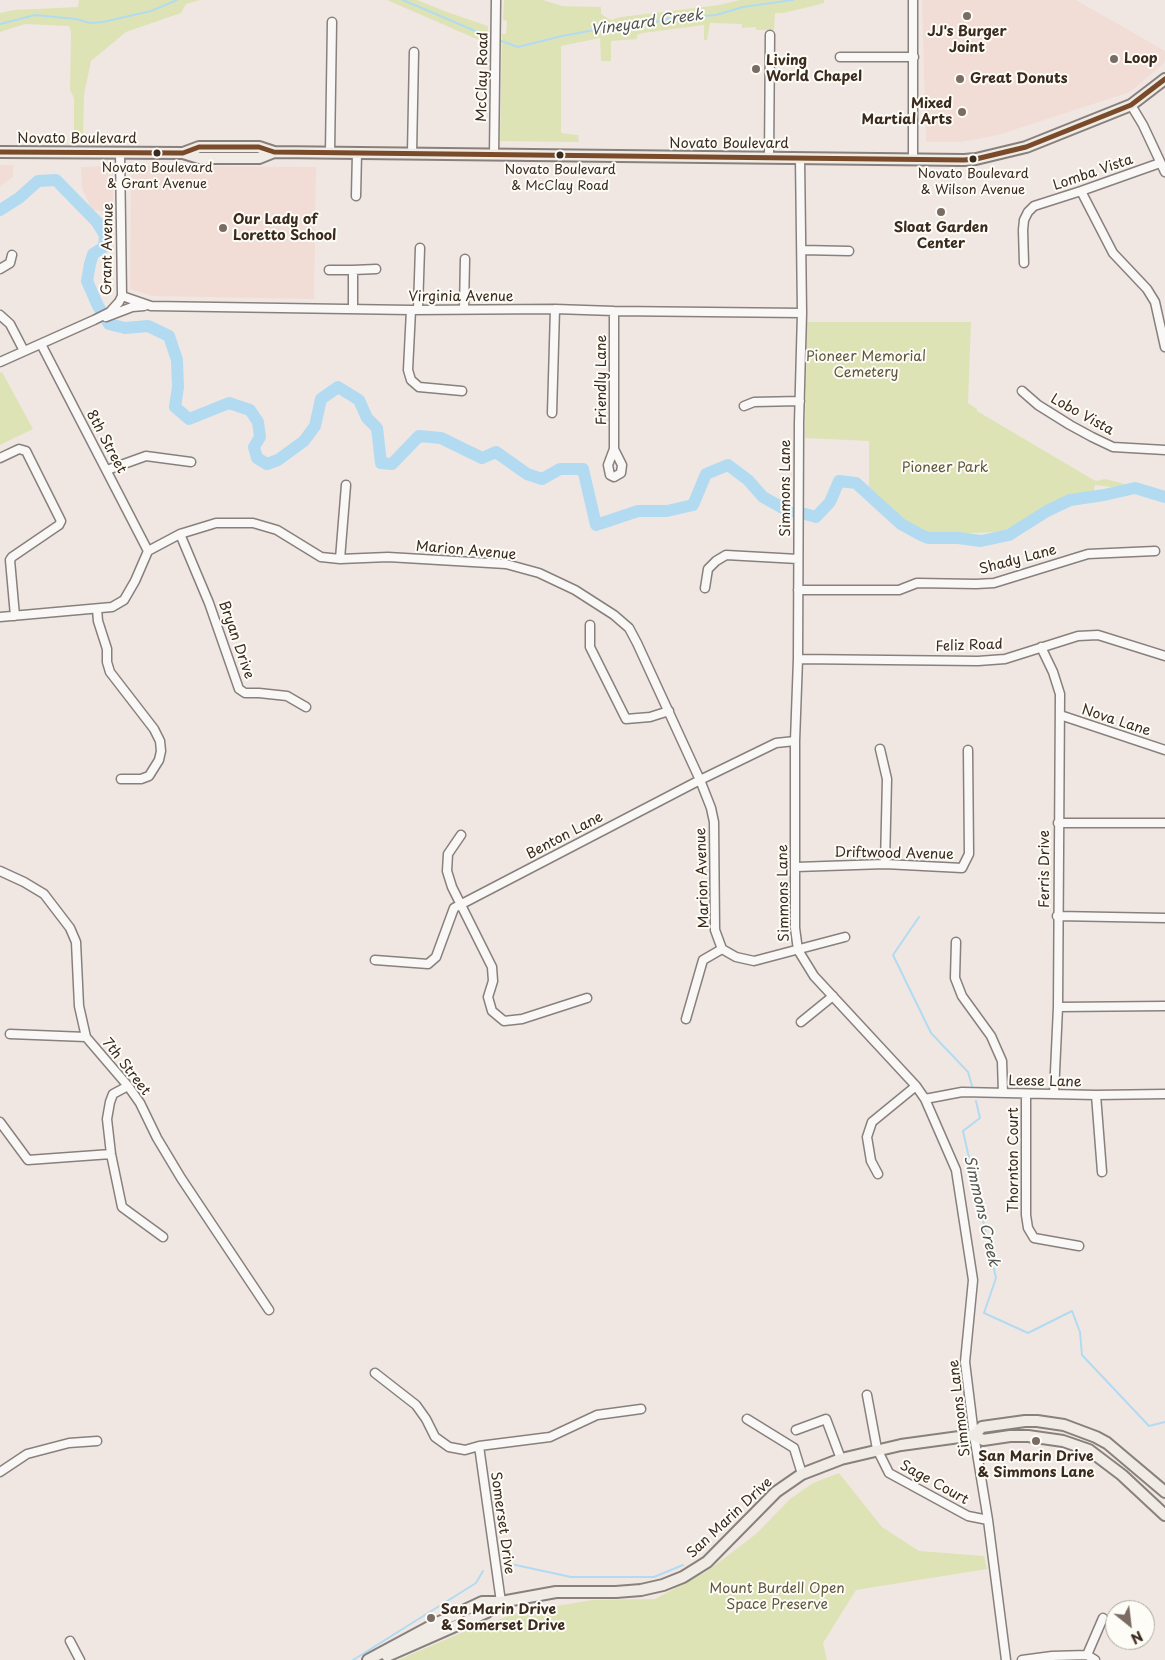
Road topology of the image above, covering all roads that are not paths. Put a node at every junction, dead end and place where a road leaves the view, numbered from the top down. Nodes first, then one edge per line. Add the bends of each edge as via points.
1 (496, 0) edge
2 (913, 0) edge
3 (332, 22) dead end
4 (770, 36) dead end
5 (414, 52) dead end
6 (840, 57) dead end
7 (914, 57) junction
8 (1165, 79) edge
9 (1131, 106) junction
10 (0, 152) edge
11 (120, 152) junction
12 (330, 152) junction
13 (358, 153) junction
14 (412, 153) junction
15 (494, 155) junction
16 (769, 158) junction
17 (800, 158) junction
18 (913, 159) junction
19 (1160, 163) junction
20 (1165, 172) edge
21 (1081, 192) junction
22 (356, 196) dead end
23 (420, 248) dead end
24 (802, 250) junction
25 (849, 251) dead end
26 (12, 255) dead end
27 (465, 259) dead end
28 (1024, 262) dead end
29 (0, 269) edge
30 (376, 269) dead end
31 (329, 270) dead end
32 (353, 270) junction
33 (122, 296) junction
34 (151, 306) junction
35 (353, 309) junction
36 (464, 309) junction
37 (555, 309) junction
38 (414, 310) junction
39 (614, 312) junction
40 (802, 313) junction
41 (0, 315) edge
42 (108, 315) junction
43 (40, 344) junction
44 (1165, 347) edge
45 (24, 351) junction
46 (0, 362) edge
47 (462, 391) dead end
48 (1022, 391) dead end
49 (800, 401) junction
50 (744, 406) dead end
51 (552, 413) dead end
52 (614, 449) dead end
53 (1165, 450) edge
54 (0, 458) edge
55 (190, 462) dead end
56 (107, 470) junction
57 (346, 485) dead end
58 (180, 534) junction
59 (148, 551) junction
60 (1155, 551) dead end
61 (340, 559) junction
62 (798, 559) junction
63 (704, 588) dead end
64 (798, 590) junction
65 (97, 609) junction
66 (15, 616) junction
67 (0, 617) edge
68 (590, 625) dead end
69 (1042, 647) junction
70 (1165, 656) edge
71 (798, 659) junction
72 (306, 707) dead end
73 (669, 711) junction
74 (1060, 715) junction
75 (795, 741) junction
76 (880, 749) dead end
77 (968, 750) dead end
78 (1165, 750) edge
79 (121, 779) dead end
80 (700, 780) junction
81 (1058, 823) junction
82 (1165, 823) edge
83 (461, 835) dead end
84 (885, 864) junction
85 (796, 867) junction
86 (0, 871) edge
87 (461, 904) junction
88 (1057, 916) junction
89 (1165, 918) edge
90 (845, 937) dead end
91 (956, 942) dead end
92 (722, 949) junction
93 (798, 950) junction
94 (375, 960) dead end
95 (833, 996) junction
96 (587, 998) dead end
97 (1165, 1006) edge
98 (1058, 1007) junction
99 (686, 1019) dead end
100 (801, 1022) dead end
101 (10, 1034) dead end
102 (86, 1038) junction
103 (128, 1086) junction
104 (916, 1086) junction
105 (1003, 1093) junction
106 (1026, 1094) junction
107 (1054, 1094) junction
108 (1165, 1094) edge
109 (1096, 1095) junction
110 (925, 1099) junction
111 (0, 1122) edge
112 (111, 1154) junction
113 (1102, 1172) dead end
114 (878, 1174) dead end
115 (163, 1237) dead end
116 (1079, 1246) dead end
117 (269, 1310) dead end
118 (375, 1373) dead end
119 (867, 1394) dead end
120 (641, 1409) dead end
121 (748, 1419) dead end
122 (796, 1430) dead end
123 (974, 1435) junction
124 (97, 1441) dead end
125 (479, 1446) junction
126 (877, 1449) junction
127 (841, 1459) junction
128 (0, 1472) edge
129 (802, 1474) junction
130 (1165, 1492) edge
131 (1165, 1515) edge
132 (988, 1520) junction
133 (501, 1602) junction
134 (1103, 1618) dead end
135 (70, 1641) dead end
136 (1087, 1655) junction
137 (80, 1660) edge
138 (368, 1660) edge
139 (380, 1660) edge
140 (1006, 1660) edge
141 (1022, 1660) edge
142 (1095, 1660) edge

1 - 15 street, McClay Road
2 - 7 street
3 - 12 street
4 - 16 street
5 - 14 street
6 - 7 street
7 - 18 street
8 - 9 main road, Novato Boulevard
9 - 18 main road, Novato Boulevard via 1015,150 976,159
9 - 19 street via 1143,124
10 - 11 main road, Novato Boulevard
11 - 12 main road, Novato Boulevard via 183,153 199,158 259,158 274,152
11 - 33 street, Grant Avenue
12 - 13 main road, Novato Boulevard
13 - 14 main road, Novato Boulevard
13 - 22 street
14 - 15 main road, Novato Boulevard
15 - 16 main road, Novato Boulevard
16 - 17 main road, Novato Boulevard
17 - 18 main road, Novato Boulevard
17 - 24 street, Simmons Lane
19 - 20 street
19 - 21 street, Lomba Vista
21 - 28 street, Lomba Vista via 1034,206 1028,212 1022,230
21 - 44 street via 1113,253 1147,288 1155,302
23 - 38 street
24 - 25 street
24 - 40 street, Simmons Lane
26 - 29 street via 10,263
27 - 36 street
30 - 32 street
31 - 32 street
32 - 35 street
33 - 34 street, Virginia Avenue
33 - 42 street, Grant Avenue
34 - 35 street, Virginia Avenue
34 - 42 street via 132,307
35 - 38 street, Virginia Avenue
36 - 37 street, Virginia Avenue
36 - 38 street, Virginia Avenue
37 - 39 street, Virginia Avenue
37 - 51 street
38 - 47 street via 408,370 411,380 419,387
39 - 40 street, Virginia Avenue
39 - 52 street, Friendly Lane
40 - 49 street, Simmons Lane
41 - 45 street via 10,324
42 - 43 street
43 - 45 street
43 - 56 street, 8th Street
45 - 46 street
48 - 53 street, Lobo Vista via 1070,425 1113,447
49 - 50 street via 754,402
49 - 62 street, Simmons Lane
54 - 66 street via 19,449 26,451 61,521 10,560
55 - 56 street via 146,456
56 - 59 street, 8th Street
57 - 61 street
58 - 59 street, Marion Avenue
58 - 61 street, Marion Avenue via 216,523 253,523 277,530 321,557
58 - 72 street, Bryan Drive via 209,603 239,689 245,694 287,696
59 - 65 street via 124,600 112,607
60 - 64 street, Shady Lane via 1088,554 985,584 917,584 899,590
61 - 73 street, Marion Avenue via 388,557 506,564 539,573 575,590 629,628
62 - 63 street via 726,556 708,569
62 - 64 street, Simmons Lane
64 - 71 street, Simmons Lane
65 - 66 street
65 - 79 street via 110,672 160,741 159,760 149,776
66 - 67 street
68 - 73 street via 590,647 626,719
69 - 70 street, Feliz Road via 1078,636 1098,635
69 - 71 street, Feliz Road via 996,660
69 - 74 street, Ferris Drive via 1060,694
71 - 75 street, Simmons Lane
73 - 80 street, Marion Avenue
74 - 78 street, Nova Lane
74 - 81 street, Ferris Drive
75 - 80 street, Benton Lane via 776,743
75 - 85 street, Simmons Lane
76 - 84 street via 886,779
77 - 84 street, Driftwood Avenue via 969,854 962,868
80 - 87 street, Benton Lane
80 - 92 street, Marion Avenue via 714,822 715,930
81 - 82 street
81 - 88 street, Ferris Drive
83 - 87 street via 448,854 447,871
84 - 85 street, Driftwood Avenue
85 - 93 street, Simmons Lane
86 - 102 street, 7th Street via 44,894 70,928 76,942 79,1006
87 - 94 street, Benton Lane via 454,908 436,957 428,964
87 - 96 street via 492,967 493,981 488,997 492,1011 504,1021 522,1019
88 - 89 street
88 - 98 street, Ferris Drive
90 - 93 street
91 - 105 street via 955,978 962,996 991,1036 1002,1061
92 - 93 street via 754,962
92 - 99 street via 703,960
93 - 95 street, Simmons Lane via 814,976
95 - 100 street
95 - 104 street, Simmons Lane
97 - 98 street
98 - 107 street, Ferris Drive
101 - 102 street
102 - 103 street, 7th Street
103 - 112 street via 113,1094 110,1102 107,1119
103 - 117 street, 7th Street via 181,1178
104 - 110 street, Simmons Lane
104 - 114 street via 872,1122 867,1137 871,1161
105 - 106 street, Leese Lane
105 - 110 street, Leese Lane via 962,1092
106 - 107 street, Leese Lane
106 - 116 street, Thornton Court via 1028,1228 1034,1238
107 - 109 street, Leese Lane
108 - 109 street, Leese Lane
109 - 113 street
110 - 123 street, Simmons Lane via 956,1170 973,1280 965,1362
111 - 112 street via 28,1160
112 - 115 street via 122,1207
118 - 125 street via 416,1406 435,1437 448,1447 465,1450
119 - 126 street, Sage Court
120 - 125 street via 597,1415 550,1438
121 - 129 street via 794,1448
122 - 127 street via 826,1419
123 - 126 main road, San Marin Drive
123 - 130 main road, San Marin Drive via 982,1427 1025,1421 1064,1425 1107,1443
123 - 131 main road, San Marin Drive via 983,1440 1028,1436 1063,1441 1089,1450
123 - 132 street, Simmons Lane
124 - 128 street via 69,1443 27,1454
125 - 133 street, Somerset Drive
126 - 127 main road, San Marin Drive
126 - 132 street, Sage Court via 889,1473 968,1516
127 - 129 main road, San Marin Drive
129 - 133 main road, San Marin Drive via 776,1492 707,1562 683,1577 641,1590 556,1592
132 - 140 street, Simmons Lane
133 - 138 main road, San Marin Drive via 482,1602
133 - 139 main road, San Marin Drive via 487,1612
134 - 136 street
135 - 137 street
136 - 141 street
136 - 142 street

